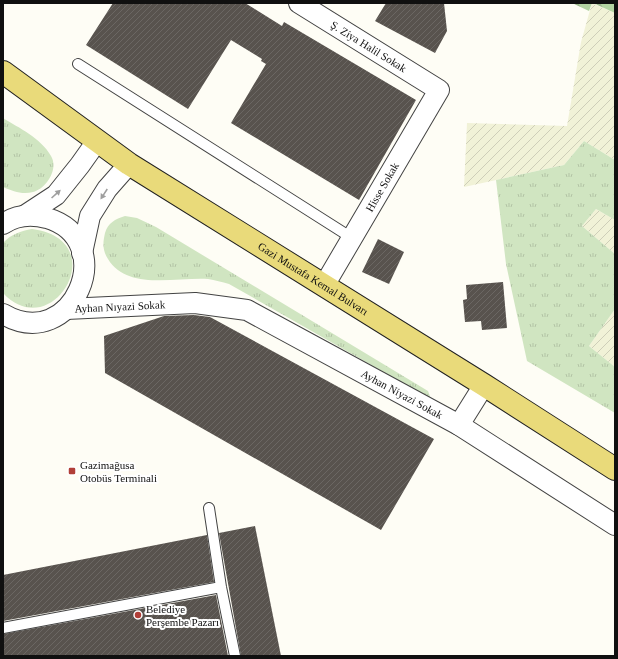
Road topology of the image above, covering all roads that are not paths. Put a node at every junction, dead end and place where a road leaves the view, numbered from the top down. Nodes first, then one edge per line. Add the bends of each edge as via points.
1 (299, 3) edge
2 (78, 64) dead end
3 (7, 76) edge
4 (439, 90) joint
5 (97, 141) junction
6 (129, 164) junction
7 (24, 216) junction
8 (3, 224) edge
9 (352, 238) junction
10 (82, 253) junction
11 (324, 284) junction
12 (175, 303) joint
13 (66, 309) junction
14 (3, 314) edge
15 (484, 384) junction
16 (459, 425) junction
17 (615, 469) edge
18 (209, 508) dead end
19 (615, 525) edge
20 (221, 587) junction
21 (3, 628) edge
22 (235, 656) edge

1 - 4 street, Ş. Ziya Halil Sokak
2 - 9 lane
3 - 5 main road, Gazi Mustafa Kemal Bulvarı
4 - 9 street, Hisse Sokak
5 - 6 main road, Gazi Mustafa Kemal Bulvarı
7 -> 5 street via 56,195
6 -> 10 street via 107,189 90,216
6 - 11 main road, Gazi Mustafa Kemal Bulvarı
7 - 8 street
7 - 10 street via 39,216 53,220 66,228 76,239
9 - 11 street, Hisse Sokak
10 - 13 street via 82,283 76,297
11 - 15 main road, Gazi Mustafa Kemal Bulvarı
12 - 13 street, Ayhan Nıyazi Sokak
12 - 16 street, Ayhan Niyazi Sokak via 247,310
13 - 14 street via 54,317 39,321 24,322
15 - 16 street
15 - 17 main road, Gazi Mustafa Kemal Bulvarı
16 - 19 street, Ayhan Niyazi Sokak
18 - 20 lane
20 - 21 lane
20 - 22 lane

